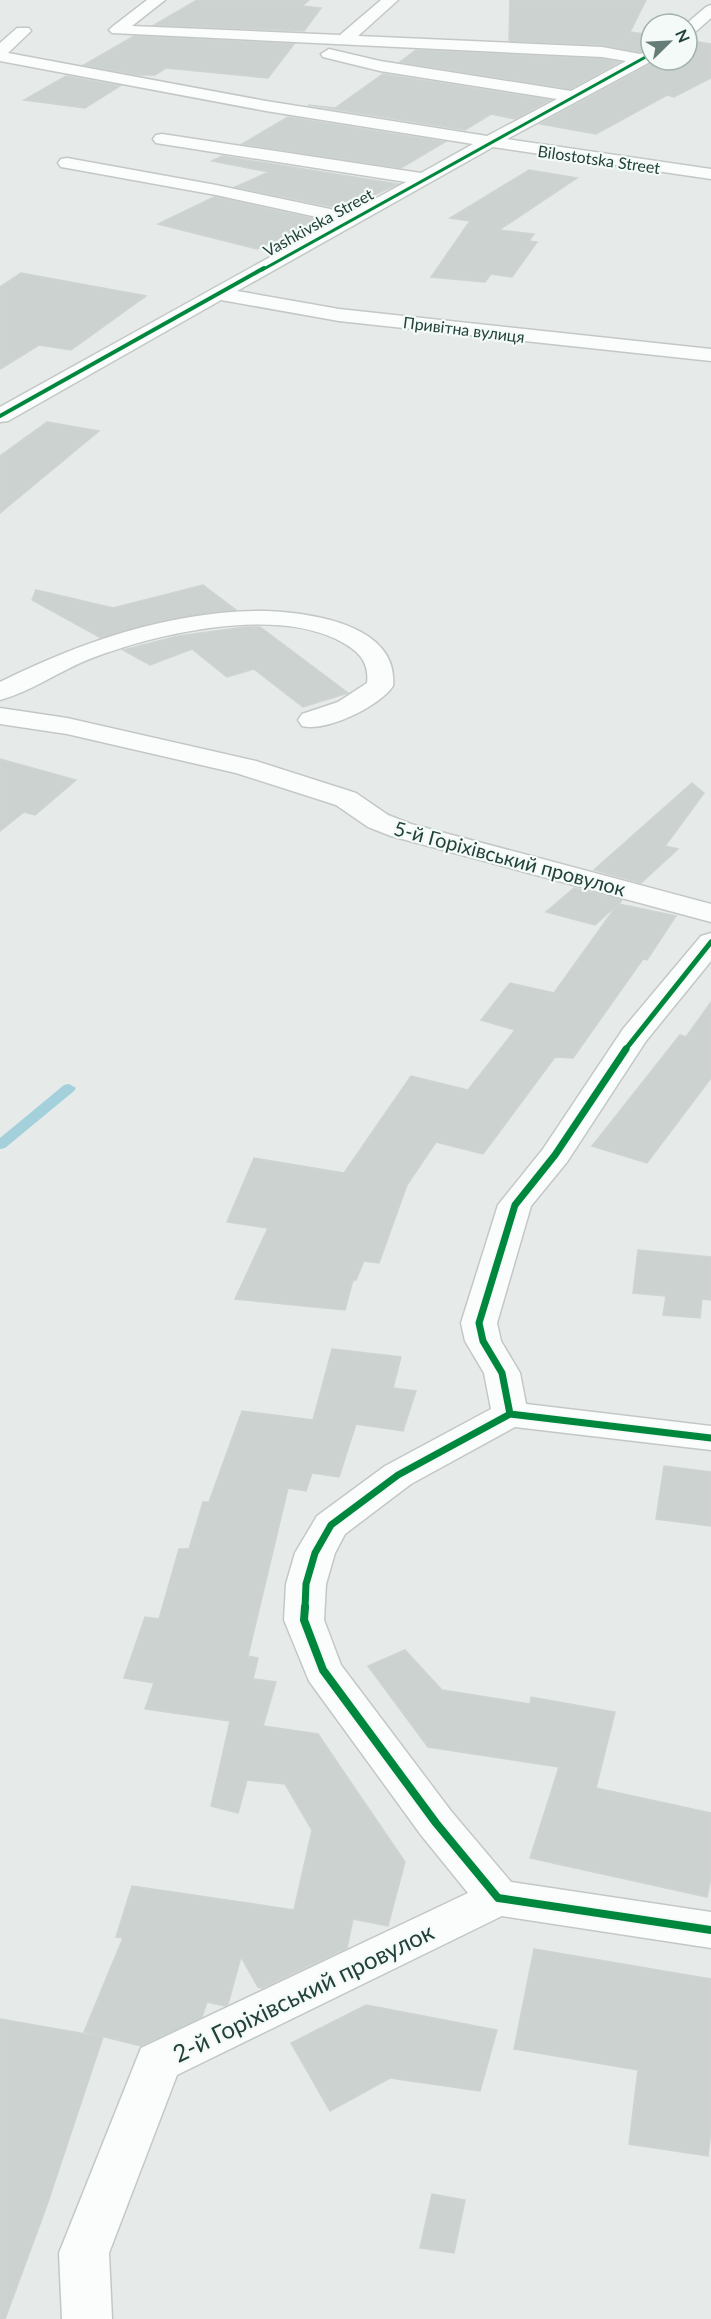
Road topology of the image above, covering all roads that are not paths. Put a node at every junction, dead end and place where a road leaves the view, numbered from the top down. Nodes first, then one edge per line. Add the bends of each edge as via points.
1 (156, 0) edge
2 (390, 0) edge
3 (711, 10) edge
4 (699, 20) edge
5 (23, 31) dead end
6 (344, 40) junction
7 (0, 51) edge
8 (329, 54) dead end
9 (639, 55) edge
10 (0, 56) edge
11 (639, 60) edge
12 (572, 96) junction
13 (162, 139) dead end
14 (488, 143) junction
15 (67, 163) dead end
16 (711, 174) edge
17 (423, 179) junction
18 (352, 219) junction
19 (219, 294) junction
20 (711, 355) edge
21 (0, 416) edge
22 (0, 692) edge
23 (0, 716) edge
24 (311, 720) dead end
25 (711, 913) edge
26 (711, 942) edge
27 (510, 1414) junction
28 (711, 1438) edge
29 (498, 1898) junction
30 (711, 1930) edge
31 (87, 2319) edge

1 - 6 street via 117,30
2 - 6 street
3 - 4 street
5 - 7 street
6 - 9 street
8 - 12 street via 380,66
10 - 14 street, Bilostotska Street
11 - 12 street, Vashkivska Street
12 - 14 street, Vashkivska Street
13 - 17 street
14 - 16 street, Bilostotska Street
14 - 17 street, Vashkivska Street
15 - 18 street
17 - 18 street, Vashkivska Street
18 - 19 street, Vashkivska Street
19 - 20 street, Привітна вулиця via 339,315
19 - 21 street, Vashkivska Street
22 - 24 street via 56,664 125,639 252,618 299,621 353,636 377,659 381,673 380,686 369,696 351,707
23 - 25 street, 5-й Горіхівський провулок via 90,731 246,767 346,799 378,821 401,830
26 - 27 street via 634,1036 555,1155 515,1205 479,1323 483,1341 502,1373
27 - 28 street
27 - 29 street via 398,1474 331,1525 315,1553 306,1584 304,1620 323,1670
29 - 30 street
29 - 31 street, 2-й Горіхівський провулок via 158,2062 84,2253

